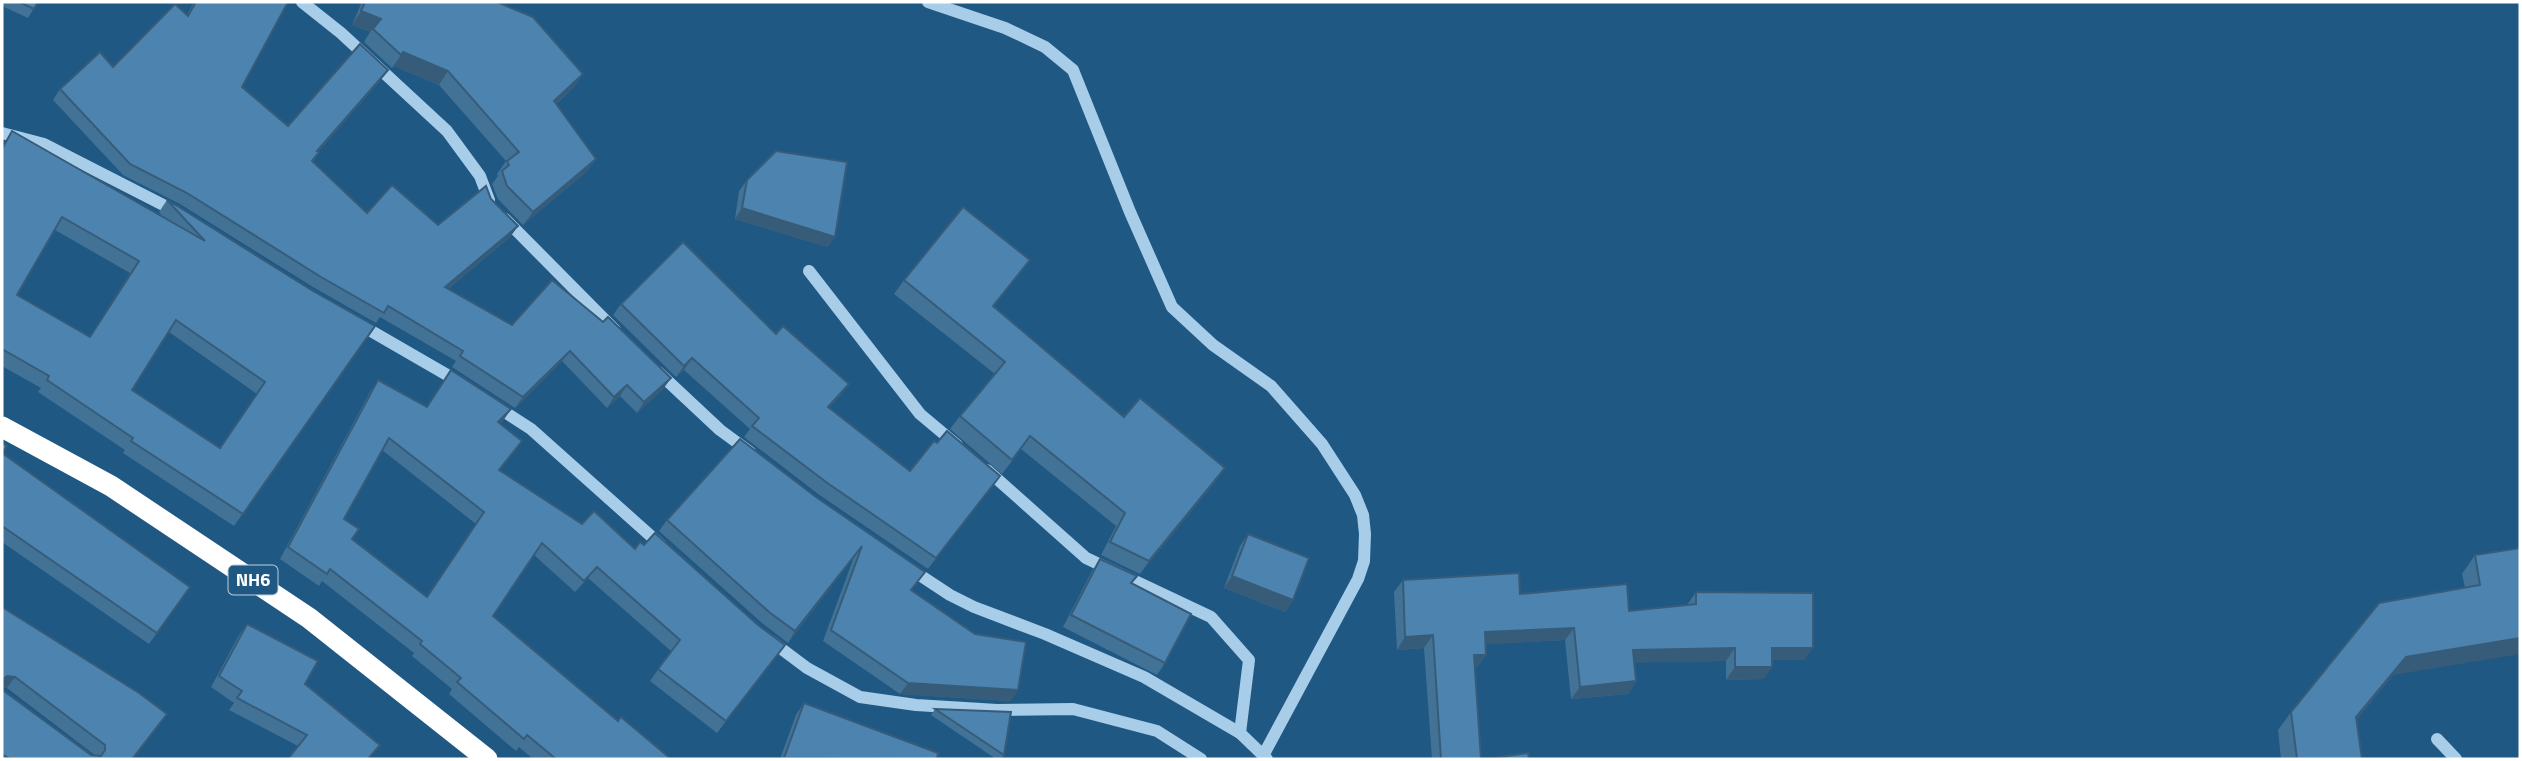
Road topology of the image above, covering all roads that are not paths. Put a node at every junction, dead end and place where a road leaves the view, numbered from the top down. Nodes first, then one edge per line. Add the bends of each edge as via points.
1 (302, 2) edge
2 (928, 2) edge
3 (2, 133) edge
4 (187, 218) edge
5 (809, 271) dead end
6 (343, 314) edge
7 (621, 336) edge
8 (649, 364) edge
9 (2, 427) edge
10 (762, 461) edge
11 (675, 557) edge
12 (895, 558) edge
13 (756, 630) edge
14 (1240, 733) junction
15 (2437, 739) dead end
16 (1265, 757) edge
17 (487, 759) edge
18 (1201, 759) edge
19 (2456, 759) edge

1 - 7 street via 447,131 480,176 490,204
2 - 16 street via 1005,28 1045,47 1073,70 1172,307 1213,345 1271,386 1322,444 1363,515 1361,570
3 - 4 street via 44,144
5 - 14 street via 920,414 1086,558 1211,617 1249,660
6 - 11 street via 531,429
8 - 10 street via 720,430
9 - 17 highway, NH6 via 110,486 309,618
12 - 14 street via 962,601 1144,677
13 - 18 street via 807,668 860,696 997,710 1073,709 1157,731
14 - 16 street
15 - 19 street

